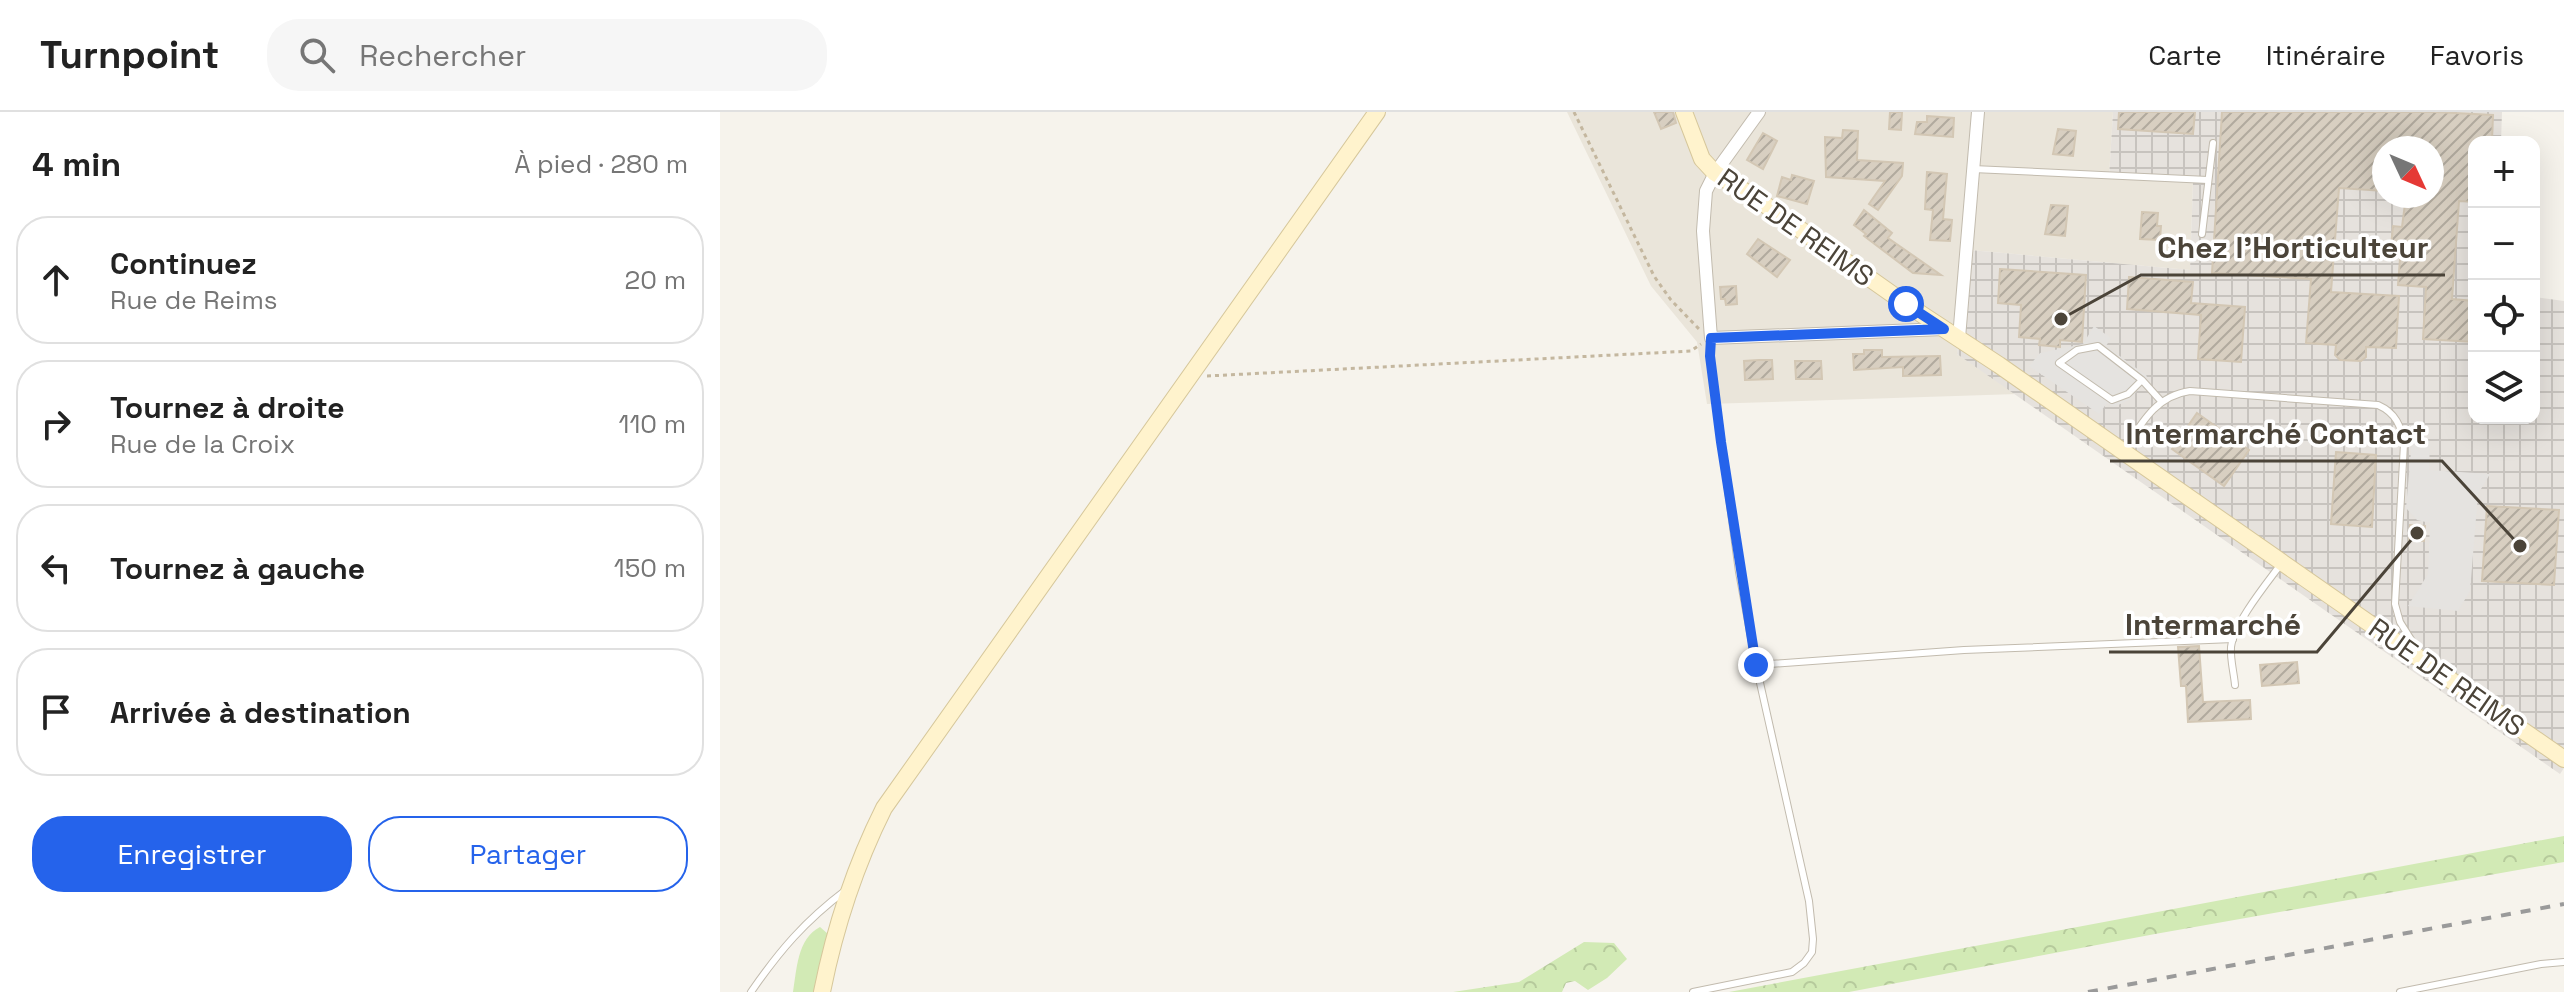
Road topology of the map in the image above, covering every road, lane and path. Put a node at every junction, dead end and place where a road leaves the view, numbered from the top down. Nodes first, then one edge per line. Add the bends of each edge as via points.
1 (1377, 112) edge
2 (1574, 112) edge
3 (1684, 112) edge
4 (1759, 112) edge
5 (1978, 112) edge
6 (2213, 143) dead end
7 (1973, 169) junction
8 (1715, 173) junction
9 (2208, 180) junction
10 (2202, 234) dead end
11 (1952, 334) junction
12 (1711, 338) junction
13 (1191, 376) junction
14 (2142, 380) junction
15 (2161, 401) junction
16 (2123, 452) junction
17 (2282, 562) junction
18 (2233, 639) junction
19 (1756, 665) junction
20 (2429, 665) junction
21 (2235, 685) dead end
22 (2564, 759) edge
23 (849, 888) junction
24 (2564, 962) edge
25 (751, 992) edge
26 (822, 992) edge
27 (1693, 992) edge
28 (2400, 992) edge

1 - 13 street
2 - 12 path via 1654,276 1692,324
3 - 8 street, RUE DE REIMS via 1702,159
4 - 8 street
5 - 7 street
6 - 9 lane
7 - 9 lane
7 - 11 street
8 - 11 street, RUE DE REIMS
8 - 12 street via 1706,191 1703,231
9 - 10 lane
11 - 12 street
11 - 16 street, RUE DE REIMS
12 - 13 path via 1691,351
12 - 19 lane via 1721,442
13 - 23 street via 884,808
14 - 14 lane via 2098,346 2077,350 2059,363 2112,400
14 - 15 lane
15 - 16 lane
15 - 20 lane via 2190,391 2389,410 2401,429 2405,464 2395,604 2400,622
16 - 17 street, RUE DE REIMS
17 - 18 lane
17 - 20 street, RUE DE REIMS
18 - 19 lane
18 - 21 lane
19 - 27 lane via 1809,901 1812,952 1792,972
20 - 22 street, RUE DE REIMS
23 - 25 lane via 781,948
23 - 26 street
24 - 28 lane

